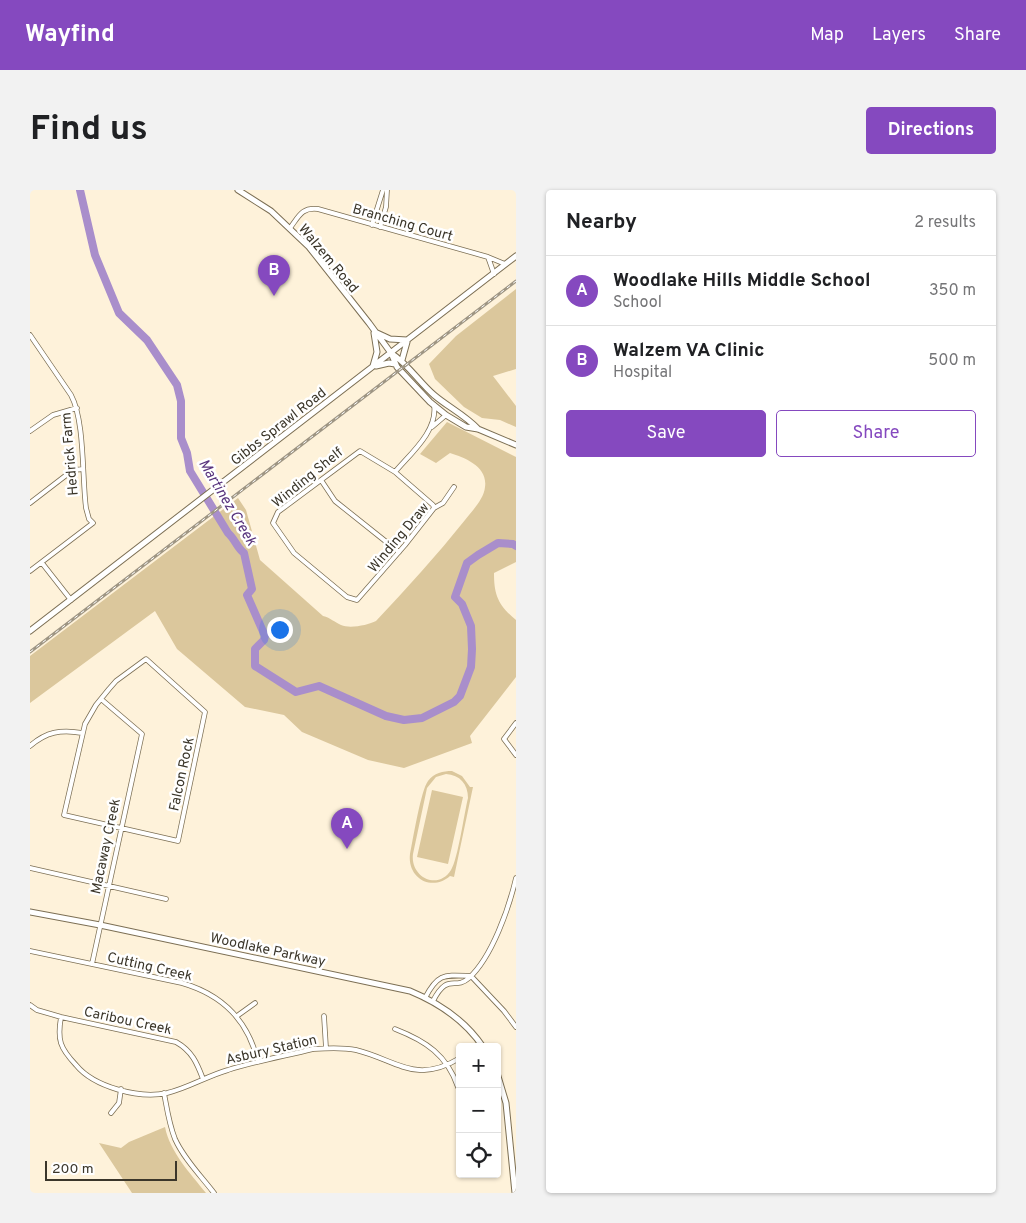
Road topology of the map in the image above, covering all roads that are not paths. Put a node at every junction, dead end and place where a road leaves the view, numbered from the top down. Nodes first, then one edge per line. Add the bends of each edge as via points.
1 (238, 190) edge
2 (385, 190) edge
3 (372, 225) junction
4 (380, 227) junction
5 (290, 228) junction
6 (516, 256) edge
7 (488, 257) junction
8 (506, 264) junction
9 (494, 274) junction
10 (373, 330) junction
11 (30, 335) edge
12 (408, 340) junction
13 (391, 353) junction
14 (402, 360) junction
15 (395, 364) junction
16 (373, 367) junction
17 (434, 405) junction
18 (77, 408) junction
19 (446, 415) junction
20 (430, 428) junction
21 (478, 429) junction
22 (30, 431) edge
23 (516, 445) edge
24 (83, 468) junction
25 (395, 472) junction
26 (321, 480) junction
27 (454, 487) dead end
28 (30, 503) edge
29 (434, 508) junction
30 (399, 552) junction
31 (42, 563) junction
32 (30, 571) edge
33 (71, 600) junction
34 (357, 600) joint
35 (30, 631) edge
36 (100, 699) junction
37 (516, 723) edge
38 (82, 732) junction
39 (30, 746) edge
40 (516, 755) edge
41 (121, 828) junction
42 (30, 868) edge
43 (516, 878) edge
44 (108, 885) junction
45 (166, 898) dead end
46 (30, 912) edge
47 (100, 925) junction
48 (30, 951) edge
49 (92, 964) junction
50 (447, 976) junction
51 (471, 976) junction
52 (449, 983) junction
53 (425, 998) junction
54 (433, 1002) junction
55 (255, 1003) dead end
56 (30, 1005) edge
57 (516, 1014) edge
58 (237, 1016) junction
59 (324, 1016) dead end
60 (62, 1017) junction
61 (510, 1018) junction
62 (516, 1027) edge
63 (396, 1029) dead end
64 (480, 1043) edge
65 (326, 1048) junction
66 (456, 1060) edge
67 (258, 1062) junction
68 (448, 1064) junction
69 (203, 1080) junction
70 (456, 1080) edge
71 (501, 1086) edge
72 (122, 1089) junction
73 (164, 1093) junction
74 (111, 1113) dead end
75 (214, 1193) edge
76 (515, 1193) edge

1 - 5 main road, Walzem Road via 271,211
2 - 3 street
2 - 4 street via 386,207
3 - 4 street, Branching Court
3 - 5 street, Branching Court via 308,209
4 - 7 street, Branching Court
5 - 10 main road, Walzem Road via 309,247
6 - 8 main road, Gibbs Sprawl Road
7 - 8 street, Branching Court
7 - 9 street
8 - 9 main road, Gibbs Sprawl Road
9 - 12 main road, Gibbs Sprawl Road
10 - 12 main road via 390,339
10 - 13 main road, Walzem Road
10 - 16 main road via 377,352
11 - 18 street, Hedrick Farm
12 - 13 main road, Gibbs Sprawl Road
12 - 14 main road
13 - 14 main road, Walzem Road
13 - 15 main road, Walzem Road
13 - 16 main road, Gibbs Sprawl Road
14 - 21 main road, Walzem Road via 427,388
15 - 16 main road
15 - 17 main road, Walzem Road
16 - 33 main road, Gibbs Sprawl Road
17 - 19 main road, Walzem Road
17 - 20 street via 436,416
18 - 22 street via 53,415
18 - 24 street, Hedrick Farm
19 - 20 street
19 - 21 main road, Walzem Road via 466,427
20 - 25 street
21 - 23 main road, Walzem Road
24 - 28 street via 69,473
24 - 31 street, Hedrick Farm via 86,508 93,524
25 - 26 street, Winding Shelf via 360,451
25 - 29 street
26 - 30 street via 335,502
26 - 34 street, Winding Shelf via 278,512 273,523 304,563 347,598
27 - 29 street, Winding Draw via 443,503
29 - 30 street, Winding Draw
30 - 34 street, Winding Draw
31 - 32 street
31 - 33 street
33 - 35 main road, Gibbs Sprawl Road
36 - 38 street
36 - 41 street, Macaway Creek via 142,734
36 - 41 street, Falcon Rock via 116,681 146,659 205,712 178,841
37 - 40 street via 504,739
38 - 39 street via 58,731 47,734
38 - 41 street via 64,815
41 - 44 street, Macaway Creek
42 - 44 street
43 - 51 street via 502,922 490,948
44 - 45 street
44 - 47 street, Macaway Creek
46 - 47 main road, Woodlake Parkway
47 - 49 street, Macaway Creek
47 - 53 main road, Woodlake Parkway via 398,988
48 - 49 street, Cutting Creek
49 - 58 street, Cutting Creek via 194,987 217,998
50 - 51 street
50 - 52 street
50 - 53 street via 436,981
51 - 52 street via 462,982
51 - 61 street
52 - 54 street via 439,990
53 - 54 main road, Woodlake Parkway
54 - 64 main road, Woodlake Parkway via 457,1018
55 - 58 street
56 - 60 street, Caribou Creek
57 - 61 street
58 - 67 street, Cutting Creek via 251,1039
59 - 65 street
60 - 69 street, Caribou Creek via 176,1042 193,1056
60 - 72 street, Asbury Station via 59,1040 69,1057 89,1078
61 - 62 street
63 - 68 street via 424,1042
65 - 67 street, Asbury Station
65 - 68 street, Asbury Station via 355,1050 416,1070
66 - 68 street, Asbury Station
67 - 69 street, Asbury Station
68 - 70 street
69 - 73 street, Asbury Station
71 - 76 main road via 506,1103
72 - 73 street, Asbury Station
72 - 74 street via 119,1103
73 - 75 street via 168,1118 180,1149

